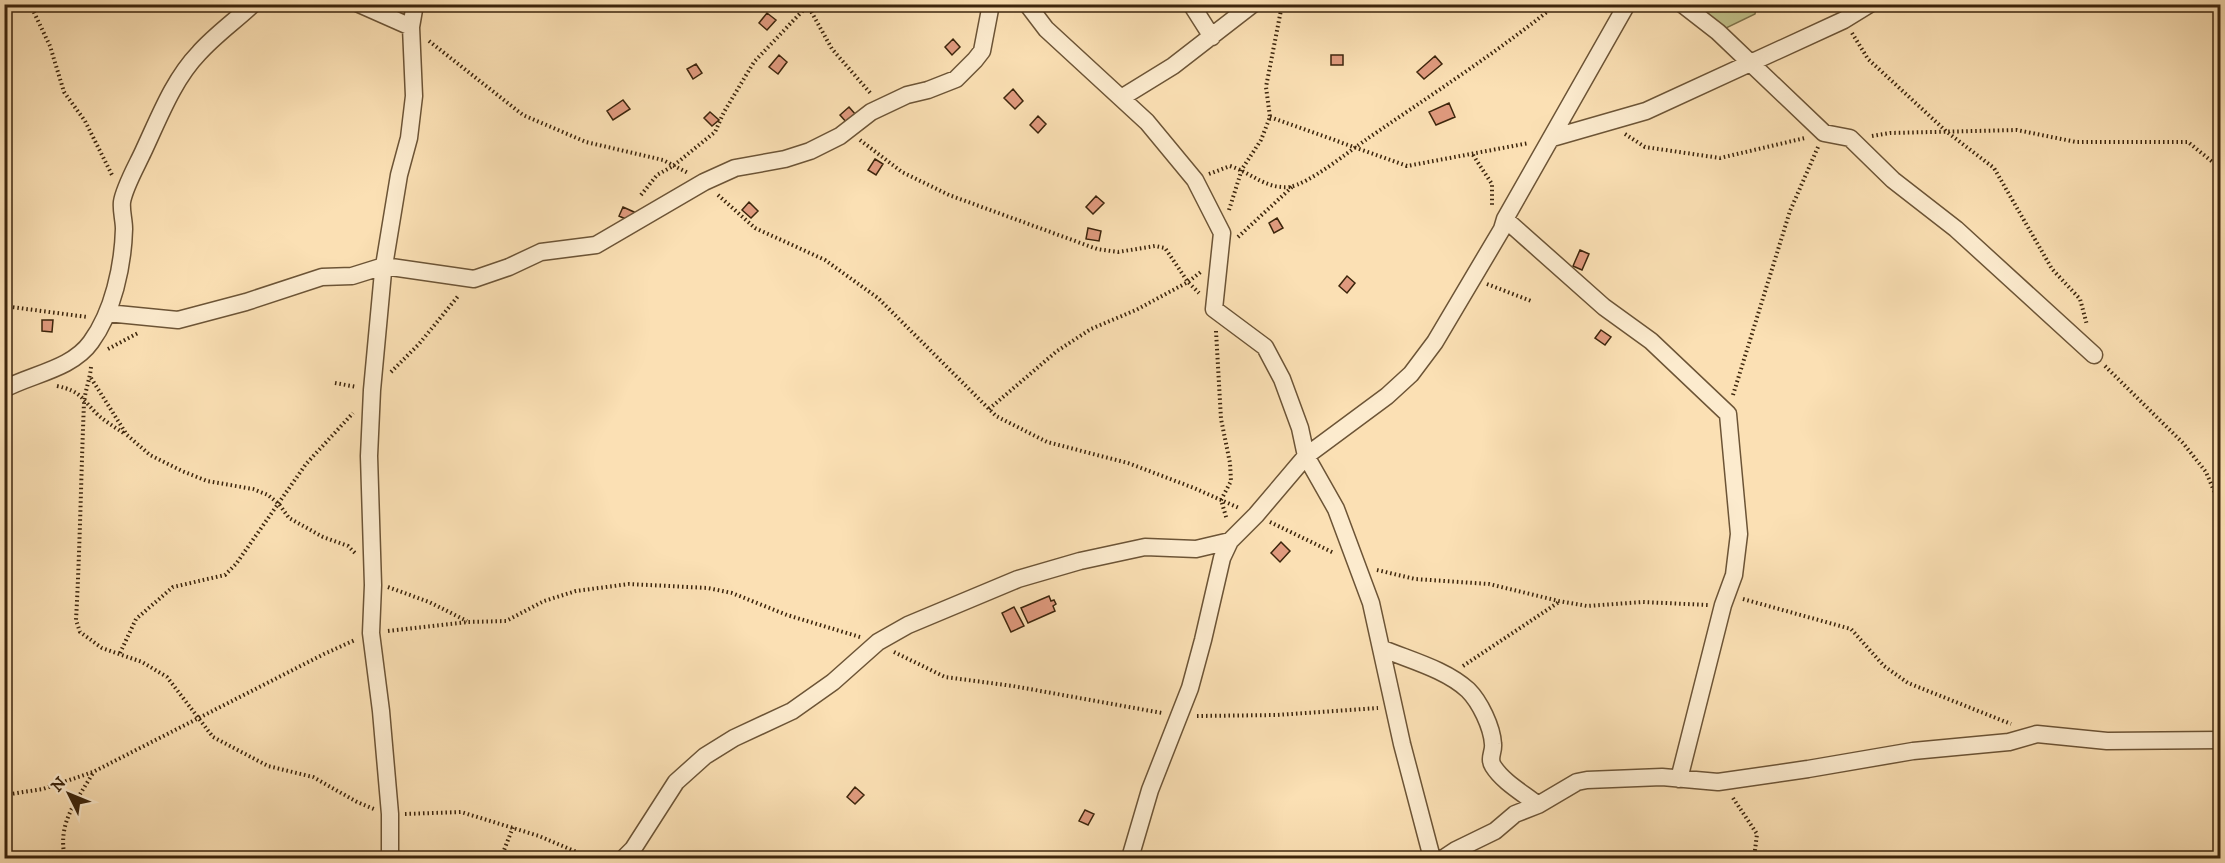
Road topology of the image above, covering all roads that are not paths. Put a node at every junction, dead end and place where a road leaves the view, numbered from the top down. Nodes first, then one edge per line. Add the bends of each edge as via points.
1 (254, 4) edge
2 (359, 4) edge
3 (415, 4) edge
4 (991, 4) edge
5 (1027, 4) edge
6 (1191, 4) edge
7 (1252, 4) edge
8 (1628, 4) edge
9 (1682, 4) edge
10 (1870, 4) edge
11 (411, 27) junction
12 (1212, 37) junction
13 (1752, 63) junction
14 (1121, 98) junction
15 (1552, 138) junction
16 (1505, 219) junction
17 (384, 266) junction
18 (107, 314) junction
19 (2094, 355) road end
20 (4, 389) edge
21 (1306, 456) junction
22 (1232, 539) junction
23 (1381, 648) junction
24 (2220, 740) edge
25 (1679, 779) junction
26 (1538, 805) junction
27 (390, 858) edge
28 (624, 858) edge
29 (1130, 858) edge
30 (1432, 858) edge
31 (1444, 858) edge

1 - 18 street via 197,54 175,85 136,165 122,201 124,229 119,272
2 - 11 street
3 - 11 street
4 - 17 street via 982,51 966,71 947,83 882,106 810,152 735,168 704,182 596,245 541,252 474,279
5 - 14 street via 1046,29
6 - 12 street
7 - 12 street
8 - 15 street
9 - 13 street
10 - 13 street
11 - 17 street via 414,96
12 - 14 street
13 - 15 street via 1646,111
13 - 19 street via 1824,133 1850,138
14 - 21 street via 1147,122 1195,180 1222,233 1214,309 1265,348 1300,428
15 - 16 street
16 - 21 street via 1435,342 1411,374
16 - 25 street via 1604,307 1651,341 1728,414 1739,534 1734,575
17 - 18 street via 352,276 322,277 178,320
17 - 27 street via 372,390 369,496 371,633 390,814
18 - 20 street via 85,356
21 - 22 street
21 - 23 street via 1336,509 1371,603
22 - 28 street via 1196,549 1145,547 1080,561 1018,579 909,625 878,642 834,682 792,711 705,756 676,782
22 - 29 street via 1222,558 1203,640
23 - 26 street via 1446,675 1469,691 1489,728 1494,746 1491,764
23 - 30 street
24 - 25 street via 2107,741 2037,734 2009,742 1913,751 1718,782
25 - 26 street via 1587,780
26 - 31 street via 1515,814 1495,831

